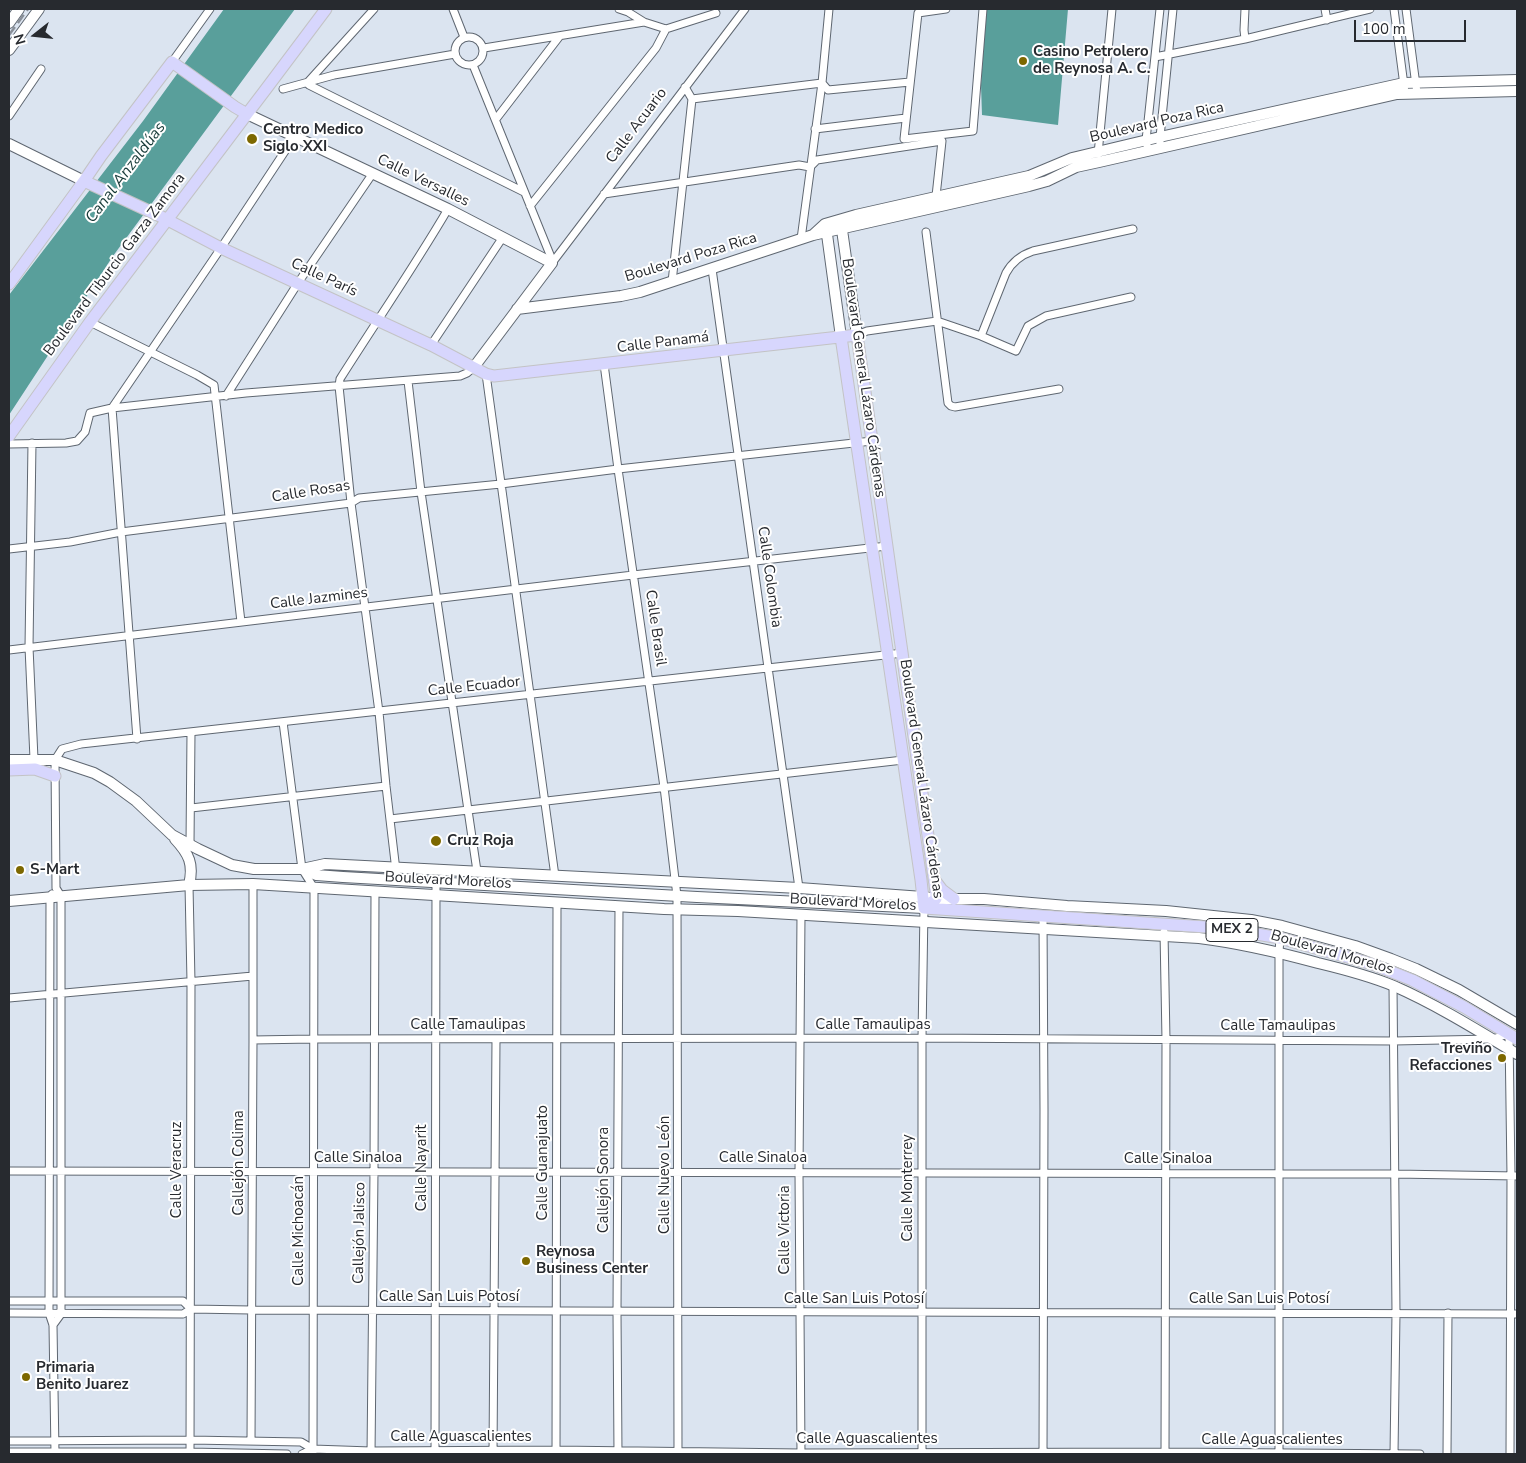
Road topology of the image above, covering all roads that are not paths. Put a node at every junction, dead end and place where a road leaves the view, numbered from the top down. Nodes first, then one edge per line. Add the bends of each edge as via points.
1 (19, 9) edge
2 (39, 9) edge
3 (210, 9) edge
4 (318, 9) edge
5 (326, 9) edge
6 (374, 9) edge
7 (453, 9) edge
8 (619, 9) edge
9 (745, 9) edge
10 (829, 9) edge
11 (946, 9) edge
12 (983, 9) edge
13 (1112, 9) edge
14 (1160, 9) edge
15 (1173, 9) edge
16 (1245, 9) edge
17 (1325, 9) edge
18 (1370, 9) edge
19 (1394, 9) edge
20 (1406, 9) edge
21 (716, 13) dead end
22 (1327, 20) junction
23 (644, 22) junction
24 (9, 23) edge
25 (666, 29) junction
26 (464, 37) junction
27 (558, 37) junction
28 (1245, 39) junction
29 (484, 48) junction
30 (9, 50) edge
31 (455, 54) junction
32 (1168, 55) junction
33 (1155, 57) junction
34 (175, 65) junction
35 (473, 65) junction
36 (41, 69) dead end
37 (1517, 80) edge
38 (307, 82) junction
39 (910, 82) junction
40 (822, 83) junction
41 (685, 87) junction
42 (1462, 87) junction
43 (1405, 88) junction
44 (1416, 88) junction
45 (282, 90) dead end
46 (1517, 91) edge
47 (692, 99) junction
48 (241, 110) junction
49 (9, 116) edge
50 (906, 118) junction
51 (496, 119) junction
52 (815, 129) junction
53 (295, 136) junction
54 (1160, 137) junction
55 (9, 144) edge
56 (1147, 145) junction
57 (1160, 148) junction
58 (1098, 157) junction
59 (810, 167) junction
60 (373, 173) junction
61 (684, 181) junction
62 (88, 183) junction
63 (524, 192) junction
64 (604, 194) junction
65 (936, 196) junction
66 (530, 206) junction
67 (448, 209) junction
68 (165, 219) junction
69 (841, 224) junction
70 (826, 228) junction
71 (1134, 229) dead end
72 (926, 232) dead end
73 (503, 237) junction
74 (801, 239) junction
75 (221, 248) junction
76 (552, 262) junction
77 (712, 269) junction
78 (298, 282) junction
79 (672, 282) junction
80 (9, 284) edge
81 (1131, 297) dead end
82 (517, 310) junction
83 (377, 319) junction
84 (937, 321) junction
85 (90, 322) junction
86 (857, 335) junction
87 (981, 336) junction
88 (841, 337) junction
89 (431, 345) junction
90 (722, 351) junction
91 (150, 353) junction
92 (604, 364) junction
93 (474, 367) junction
94 (486, 374) junction
95 (408, 381) junction
96 (339, 386) junction
97 (1059, 389) dead end
98 (216, 396) junction
99 (226, 396) junction
100 (112, 408) junction
101 (9, 436) edge
102 (872, 441) junction
103 (857, 442) junction
104 (32, 443) junction
105 (9, 444) edge
106 (738, 456) junction
107 (618, 469) junction
108 (501, 484) junction
109 (422, 492) junction
110 (351, 503) junction
111 (229, 518) junction
112 (121, 532) junction
113 (30, 546) junction
114 (888, 546) junction
115 (9, 548) edge
116 (872, 548) junction
117 (752, 561) junction
118 (633, 575) junction
119 (515, 589) junction
120 (437, 599) junction
121 (364, 607) junction
122 (241, 622) junction
123 (129, 636) junction
124 (29, 647) junction
125 (9, 650) edge
126 (903, 652) junction
127 (887, 654) junction
128 (768, 668) junction
129 (649, 681) junction
130 (530, 694) junction
131 (452, 703) junction
132 (379, 712) junction
133 (283, 722) junction
134 (191, 733) junction
135 (137, 739) junction
136 (34, 759) junction
137 (9, 760) edge
138 (55, 760) junction
139 (903, 762) junction
140 (9, 770) edge
141 (783, 774) junction
142 (55, 776) junction
143 (386, 786) junction
144 (664, 787) junction
145 (922, 792) junction
146 (292, 797) junction
147 (544, 801) junction
148 (191, 808) junction
149 (468, 810) junction
150 (390, 819) junction
151 (172, 835) junction
152 (190, 844) junction
153 (396, 866) junction
154 (477, 870) junction
155 (308, 874) junction
156 (555, 876) junction
157 (398, 879) junction
158 (676, 881) junction
159 (935, 881) junction
160 (436, 882) junction
161 (253, 884) junction
162 (189, 885) junction
163 (283, 886) junction
164 (314, 888) junction
165 (800, 888) junction
166 (375, 892) junction
167 (56, 893) junction
168 (436, 895) junction
169 (677, 896) junction
170 (936, 899) junction
171 (954, 899) junction
172 (9, 901) edge
173 (557, 902) junction
174 (924, 902) junction
175 (619, 906) junction
176 (678, 909) junction
177 (1066, 912) junction
178 (801, 915) junction
179 (1043, 916) junction
180 (1251, 920) junction
181 (924, 922) junction
182 (1164, 924) junction
183 (1043, 929) junction
184 (1249, 932) junction
185 (1164, 936) junction
186 (1280, 938) junction
187 (1354, 946) junction
188 (1279, 952) junction
189 (1352, 958) junction
190 (253, 976) junction
191 (191, 982) junction
192 (1392, 986) junction
193 (62, 993) junction
194 (50, 994) junction
195 (9, 998) edge
196 (1517, 1024) edge
197 (1513, 1036) edge
198 (800, 1038) junction
199 (922, 1038) junction
200 (313, 1039) junction
201 (375, 1039) junction
202 (436, 1039) junction
203 (496, 1039) junction
204 (557, 1039) junction
205 (619, 1039) junction
206 (678, 1039) junction
207 (1044, 1039) junction
208 (1492, 1039) junction
209 (253, 1040) junction
210 (1166, 1040) junction
211 (1279, 1040) junction
212 (1394, 1041) junction
213 (1513, 1051) edge
214 (9, 1171) edge
215 (50, 1171) junction
216 (62, 1171) junction
217 (191, 1171) junction
218 (252, 1171) junction
219 (313, 1171) junction
220 (374, 1171) junction
221 (436, 1171) junction
222 (496, 1171) junction
223 (557, 1172) junction
224 (618, 1172) junction
225 (678, 1172) junction
226 (799, 1172) junction
227 (922, 1172) junction
228 (1044, 1173) junction
229 (1165, 1173) junction
230 (1279, 1173) junction
231 (1395, 1174) junction
232 (1514, 1176) edge
233 (9, 1301) edge
234 (49, 1301) junction
235 (60, 1301) junction
236 (191, 1309) junction
237 (251, 1310) junction
238 (312, 1311) junction
239 (373, 1311) junction
240 (436, 1311) junction
241 (495, 1311) junction
242 (556, 1312) junction
243 (617, 1312) junction
244 (679, 1312) junction
245 (1043, 1312) junction
246 (1164, 1312) junction
247 (1280, 1312) junction
248 (9, 1313) edge
249 (800, 1313) junction
250 (922, 1313) junction
251 (1396, 1313) junction
252 (1448, 1313) junction
253 (49, 1314) junction
254 (61, 1314) junction
255 (1514, 1314) edge
256 (53, 1325) junction
257 (55, 1440) junction
258 (191, 1440) junction
259 (9, 1441) edge
260 (251, 1441) junction
261 (9, 1452) edge
262 (313, 1452) edge
263 (371, 1452) edge
264 (435, 1452) edge
265 (494, 1452) edge
266 (556, 1452) edge
267 (55, 1453) edge
268 (190, 1453) edge
269 (618, 1453) edge
270 (678, 1453) edge
271 (801, 1453) edge
272 (1043, 1453) edge
273 (1165, 1453) edge
274 (250, 1454) edge
275 (287, 1454) edge
276 (302, 1454) edge
277 (922, 1454) edge
278 (1279, 1454) edge
279 (1394, 1454) edge
280 (1420, 1454) edge
281 (1447, 1454) edge
282 (1510, 1454) edge

1 - 24 main road
2 - 30 main road
3 - 34 street
4 - 48 main road, Boulevard Tiburcio Garza Zamora
5 - 48 main road via 266,90
6 - 38 street
7 - 26 street
8 - 23 street
9 - 41 street, Calle Acuario
10 - 40 street
11 - 39 street via 918,13
12 - 50 street via 973,131 904,139
13 - 58 street
14 - 33 street
15 - 32 street
16 - 28 street
17 - 22 street
18 - 22 street
19 - 43 street
20 - 44 street
21 - 25 street
22 - 28 street
23 - 25 street
23 - 27 street
25 - 66 street via 656,48
26 - 29 street via 477,38
26 - 31 street via 458,41
27 - 29 street
27 - 51 street
28 - 32 street
29 - 35 street via 481,59
31 - 35 street via 461,63
31 - 38 street
32 - 33 street
32 - 54 street
33 - 56 street
34 - 48 main road, Calle Versalles
34 - 62 main road via 100,156
35 - 51 street
36 - 49 street
37 - 42 main road, Boulevard Poza Rica
38 - 45 street
38 - 63 street
39 - 40 street via 828,90
39 - 50 street
40 - 47 street
40 - 52 street
41 - 47 street
41 - 64 street, Calle Acuario
42 - 44 main road, Boulevard Poza Rica
42 - 46 main road, Boulevard Poza Rica
43 - 44 main road, Boulevard Poza Rica
43 - 54 main road, Boulevard Poza Rica
43 - 57 main road, Boulevard Poza Rica
47 - 61 street
48 - 53 main road, Calle Versalles
48 - 68 main road, Boulevard Tiburcio Garza Zamora
50 - 52 street
51 - 63 street
52 - 59 street
53 - 60 main road, Calle Versalles
53 - 75 street
54 - 56 main road, Boulevard Poza Rica
54 - 57 street
55 - 62 main road
56 - 57 main road, Boulevard Poza Rica
56 - 58 main road, Boulevard Poza Rica
58 - 65 main road, Boulevard Poza Rica via 1072,158 1029,176
58 - 69 main road, Boulevard Poza Rica via 1028,186
59 - 61 street
59 - 65 street via 817,160 942,141
59 - 74 street
60 - 67 main road, Calle Versalles
60 - 78 street
61 - 64 street
61 - 79 street
62 - 68 main road, Calle París
62 - 80 main road
63 - 66 street
64 - 76 street, Calle Acuario
65 - 69 main road, Boulevard Poza Rica
66 - 76 street
67 - 73 main road, Calle Versalles
67 - 83 street
68 - 75 main road, Calle París
68 - 85 main road, Boulevard Tiburcio Garza Zamora
69 - 70 main road, Boulevard Poza Rica
69 - 86 main road
70 - 74 main road, Boulevard Poza Rica
70 - 88 main road, Boulevard General Lázaro Cárdenas
71 - 87 street via 1033,252 1017,259 1006,273
72 - 84 street
73 - 76 main road, Calle Versalles
73 - 89 street
74 - 77 main road, Boulevard Poza Rica
75 - 78 main road, Calle París
75 - 91 street
76 - 82 main road, Calle Acuario
77 - 79 main road, Boulevard Poza Rica
77 - 90 street, Calle Colombia
78 - 83 main road, Calle París
78 - 99 street
79 - 82 main road, Boulevard Poza Rica via 621,296
81 - 87 street via 1046,316 1028,326 1016,351
82 - 93 main road, Calle Acuario
83 - 89 main road, Calle París
83 - 96 street via 340,379
84 - 86 street
84 - 87 street
84 - 97 street via 951,406
85 - 91 street
85 - 101 main road, Boulevard Tiburcio Garza Zamora
86 - 88 main road, Calle Panamá
86 - 102 main road, Boulevard General Lázaro Cárdenas
88 - 90 main road, Calle Panamá
88 - 103 main road, Boulevard General Lázaro Cárdenas
89 - 93 main road, Calle París
90 - 92 main road, Calle Panamá
90 - 106 street, Calle Colombia
91 - 98 street via 208,380 214,385
91 - 100 street
92 - 94 main road, Calle Panamá via 502,376
92 - 107 street, Calle Brasil
93 - 94 main road, Calle Panamá
93 - 95 street via 460,376
94 - 108 street
95 - 96 street
95 - 109 street
96 - 99 street
96 - 110 street
98 - 99 street
98 - 100 street
98 - 111 street
100 - 104 street via 90,413 86,432 78,441
100 - 112 street
102 - 103 street, Calle Rosas
102 - 114 main road, Boulevard General Lázaro Cárdenas
103 - 106 street, Calle Rosas
103 - 116 main road, Boulevard General Lázaro Cárdenas
104 - 105 street
104 - 113 street
106 - 107 street, Calle Rosas
106 - 117 street, Calle Colombia
107 - 108 street, Calle Rosas
107 - 118 street, Calle Brasil
108 - 109 street, Calle Rosas
108 - 119 street
109 - 110 street, Calle Rosas via 359,498
109 - 120 street
110 - 111 street, Calle Rosas
110 - 121 street
111 - 112 street, Calle Rosas
111 - 122 street
112 - 113 street, Calle Rosas
112 - 123 street
113 - 115 street, Calle Rosas
113 - 124 street
114 - 116 street, Calle Jazmines
114 - 126 main road, Boulevard General Lázaro Cárdenas
116 - 117 street, Calle Jazmines
116 - 127 main road, Boulevard General Lázaro Cárdenas
117 - 118 street, Calle Jazmines
117 - 128 street, Calle Colombia
118 - 119 street, Calle Jazmines
118 - 129 street, Calle Brasil
119 - 120 street, Calle Jazmines
119 - 130 street
120 - 121 street, Calle Jazmines
120 - 131 street
121 - 122 street, Calle Jazmines
121 - 132 street
122 - 123 street, Calle Jazmines
123 - 124 street, Calle Jazmines
123 - 135 street
124 - 125 street, Calle Jazmines
124 - 136 street
126 - 127 street, Calle Ecuador
126 - 145 main road, Boulevard General Lázaro Cárdenas
127 - 128 street, Calle Ecuador
127 - 139 main road, Boulevard General Lázaro Cárdenas
128 - 129 street, Calle Ecuador
128 - 141 street, Calle Colombia
129 - 130 street, Calle Ecuador
129 - 144 street, Calle Brasil
130 - 131 street, Calle Ecuador
130 - 147 street
131 - 132 street, Calle Ecuador
131 - 149 street
132 - 133 street, Calle Ecuador
132 - 143 street
133 - 134 street, Calle Ecuador
133 - 146 street
134 - 135 street, Calle Ecuador
134 - 148 street
135 - 138 street, Calle Ecuador via 81,744 62,749
136 - 137 main road, Boulevard Morelos / MEX 2
136 - 138 main road, Boulevard Morelos / MEX 2
138 - 142 street
138 - 151 main road, Boulevard Morelos / MEX 2 via 110,782
139 - 141 street
139 - 145 main road via 914,790
139 - 174 main road, Boulevard General Lázaro Cárdenas
140 - 142 main road via 35,769
141 - 144 street
141 - 165 street, Calle Colombia
142 - 167 street
143 - 146 street
143 - 150 street
144 - 147 street
144 - 158 street, Calle Brasil
145 - 159 main road, Boulevard General Lázaro Cárdenas
146 - 148 street
146 - 155 street
147 - 149 street
147 - 156 street
148 - 152 street
149 - 150 street
149 - 154 street
150 - 153 street
151 - 152 main road, Boulevard Morelos / MEX 2
151 - 162 main road via 190,860
152 - 155 main road, Boulevard Morelos / MEX 2 via 241,867
153 - 154 main road, Boulevard Morelos
153 - 155 main road, Boulevard Morelos via 325,864
153 - 157 street
154 - 156 main road, Boulevard Morelos
155 - 157 main road, Boulevard Morelos / MEX 2
155 - 163 main road, Boulevard Morelos / MEX 2
155 - 164 street
156 - 158 main road, Boulevard Morelos
157 - 160 main road, Boulevard Morelos / MEX 2
158 - 165 main road, Boulevard Morelos
158 - 169 street, Calle Brasil
159 - 170 main road, Boulevard General Lázaro Cárdenas
159 - 171 main road
160 - 168 street, Calle Nayarit
160 - 169 main road, Boulevard Morelos / MEX 2
161 - 162 main road, Boulevard Morelos / MEX 2
161 - 163 main road, Boulevard Morelos / MEX 2
161 - 190 street, Callejón Colima
162 - 167 main road, Boulevard Morelos / MEX 2
162 - 191 street, Calle Veracruz
163 - 164 main road, Boulevard Morelos / MEX 2
164 - 166 main road, Boulevard Morelos / MEX 2
164 - 200 street, Calle Michoacán
165 - 174 main road, Boulevard Morelos
166 - 168 main road, Boulevard Morelos / MEX 2
166 - 201 street, Callejón Jalisco
167 - 172 main road, Boulevard Morelos / MEX 2
167 - 193 street
167 - 194 street
168 - 173 main road, Boulevard Morelos / MEX 2
168 - 202 street, Calle Nayarit
169 - 174 main road, Boulevard Morelos / MEX 2
169 - 176 street, Calle Nuevo León
170 - 171 main road, Boulevard Morelos
170 - 174 main road, Boulevard General Lázaro Cárdenas
171 - 177 main road, Boulevard Morelos
173 - 175 main road, Boulevard Morelos / MEX 2
173 - 204 street, Calle Guanajuato
174 - 179 main road, Boulevard Morelos / MEX 2
174 - 181 street, Calle Monterrey
175 - 176 main road, Boulevard Morelos / MEX 2
175 - 205 street, Callejón Sonora
176 - 178 main road, Boulevard Morelos / MEX 2
176 - 206 street, Calle Nuevo León
177 - 179 main road, Boulevard Morelos / MEX 2
177 - 180 main road, Boulevard Morelos via 1166,910
177 - 182 main road, Boulevard Morelos / MEX 2
178 - 181 main road, Boulevard Morelos / MEX 2
178 - 198 street, Calle Victoria
179 - 183 street
180 - 184 main road
180 - 187 main road, Boulevard Morelos
181 - 183 main road, Boulevard Morelos / MEX 2
181 - 199 street, Calle Monterrey
182 - 184 main road, Boulevard Morelos / MEX 2
182 - 185 street
183 - 185 main road, Boulevard Morelos / MEX 2
183 - 207 street
184 - 186 main road, Boulevard Morelos / MEX 2
185 - 188 main road, Boulevard Morelos / MEX 2 via 1217,940
185 - 210 street
186 - 188 street
186 - 189 main road, Boulevard Morelos / MEX 2
187 - 189 main road
187 - 196 main road, Boulevard Morelos via 1416,969
188 - 192 main road, Boulevard Morelos / MEX 2
188 - 211 street
189 - 197 main road, Boulevard Morelos / MEX 2 via 1412,980
190 - 191 street
190 - 209 street, Callejón Colima
191 - 193 street
191 - 217 street, Calle Veracruz
192 - 208 main road, Boulevard Morelos / MEX 2
192 - 212 street
193 - 194 street
193 - 216 street
194 - 195 street
194 - 215 street
197 - 208 street, Calle Tamaulipas
197 - 213 street
198 - 199 street, Calle Tamaulipas
198 - 206 street, Calle Tamaulipas
198 - 226 street, Calle Victoria
199 - 207 street, Calle Tamaulipas
199 - 227 street, Calle Monterrey
200 - 201 street, Calle Tamaulipas
200 - 209 street, Calle Tamaulipas
200 - 219 street, Calle Michoacán
201 - 202 street, Calle Tamaulipas
201 - 220 street, Callejón Jalisco
202 - 203 street, Calle Tamaulipas
202 - 221 street, Calle Nayarit
203 - 204 street, Calle Tamaulipas
203 - 222 street
204 - 205 street, Calle Tamaulipas
204 - 223 street, Calle Guanajuato
205 - 206 street, Calle Tamaulipas
205 - 224 street, Callejón Sonora
206 - 225 street, Calle Nuevo León
207 - 210 street, Calle Tamaulipas
207 - 228 street
208 - 212 street, Calle Tamaulipas
208 - 213 main road, Boulevard Morelos / MEX 2
209 - 218 street, Callejón Colima
210 - 211 street, Calle Tamaulipas
210 - 229 street
211 - 212 street, Calle Tamaulipas
211 - 230 street
212 - 231 street
213 - 232 street
214 - 215 street, Calle Sinaloa
215 - 216 street, Calle Sinaloa
215 - 234 street
216 - 217 street, Calle Sinaloa
216 - 235 street
217 - 218 street, Calle Sinaloa
217 - 236 street, Calle Veracruz
218 - 219 street, Calle Sinaloa
218 - 237 street, Callejón Colima
219 - 220 street, Calle Sinaloa
219 - 238 street, Calle Michoacán
220 - 221 street, Calle Sinaloa
220 - 239 street, Callejón Jalisco
221 - 222 street, Calle Sinaloa
221 - 240 street, Calle Nayarit
222 - 223 street, Calle Sinaloa
222 - 241 street
223 - 224 street, Calle Sinaloa
223 - 242 street, Calle Guanajuato
224 - 225 street, Calle Sinaloa
224 - 243 street, Callejón Sonora
225 - 226 street, Calle Sinaloa
225 - 244 street, Calle Nuevo León
226 - 227 street, Calle Sinaloa
226 - 249 street, Calle Victoria
227 - 228 street, Calle Sinaloa
227 - 250 street, Calle Monterrey
228 - 229 street, Calle Sinaloa
228 - 245 street
229 - 230 street, Calle Sinaloa
229 - 246 street
230 - 231 street, Calle Sinaloa
230 - 247 street
231 - 232 street, Calle Sinaloa
231 - 251 street
232 - 255 street
233 - 234 street, Calle San Luis Potosí
234 - 235 street, Calle San Luis Potosí
234 - 253 street
235 - 236 street, Calle San Luis Potosí via 183,1301
235 - 254 street
236 - 237 street, Calle San Luis Potosí
236 - 254 street, Calle San Luis Potosí via 183,1314
236 - 258 street, Calle Veracruz
237 - 238 street, Calle San Luis Potosí
237 - 260 street, Callejón Colima
238 - 239 street, Calle San Luis Potosí
238 - 262 street, Calle Michoacán
239 - 240 street, Calle San Luis Potosí
239 - 263 street, Callejón Jalisco
240 - 241 street, Calle San Luis Potosí
240 - 264 street, Calle Nayarit
241 - 242 street, Calle San Luis Potosí
241 - 265 street
242 - 243 street, Calle San Luis Potosí
242 - 266 street, Calle Guanajuato
243 - 244 street, Calle San Luis Potosí
243 - 269 street, Callejón Sonora
244 - 249 street, Calle San Luis Potosí
244 - 270 street, Calle Nuevo León
245 - 246 street, Calle San Luis Potosí
245 - 250 street, Calle San Luis Potosí
245 - 272 street
246 - 247 street, Calle San Luis Potosí
246 - 273 street
247 - 251 street, Calle San Luis Potosí
247 - 278 street
248 - 253 street, Calle San Luis Potosí
249 - 250 street, Calle San Luis Potosí
249 - 271 street, Calle Victoria
250 - 277 street, Calle Monterrey
251 - 252 street, Calle San Luis Potosí
251 - 279 street
252 - 255 street, Calle San Luis Potosí
252 - 281 street
253 - 254 street, Calle San Luis Potosí
253 - 256 street
254 - 256 street
255 - 282 street
256 - 257 street
257 - 258 street, Calle Aguascalientes
257 - 259 street, Calle Aguascalientes
257 - 267 street
258 - 260 street, Calle Aguascalientes
258 - 268 street, Calle Veracruz
260 - 262 street, Calle Aguascalientes via 301,1442
261 - 267 street
262 - 263 street, Calle Aguascalientes
262 - 276 street, Calle Aguascalientes
263 - 264 street, Calle Aguascalientes
264 - 265 street, Calle Aguascalientes
265 - 266 street, Calle Aguascalientes
266 - 269 street, Calle Aguascalientes
267 - 268 street
268 - 274 street
269 - 270 street, Calle Aguascalientes
270 - 271 street, Calle Aguascalientes
271 - 277 street, Calle Aguascalientes
272 - 273 street, Calle Aguascalientes
272 - 277 street, Calle Aguascalientes
273 - 278 street, Calle Aguascalientes
274 - 275 street
278 - 279 street, Calle Aguascalientes
279 - 280 street, Calle Aguascalientes

